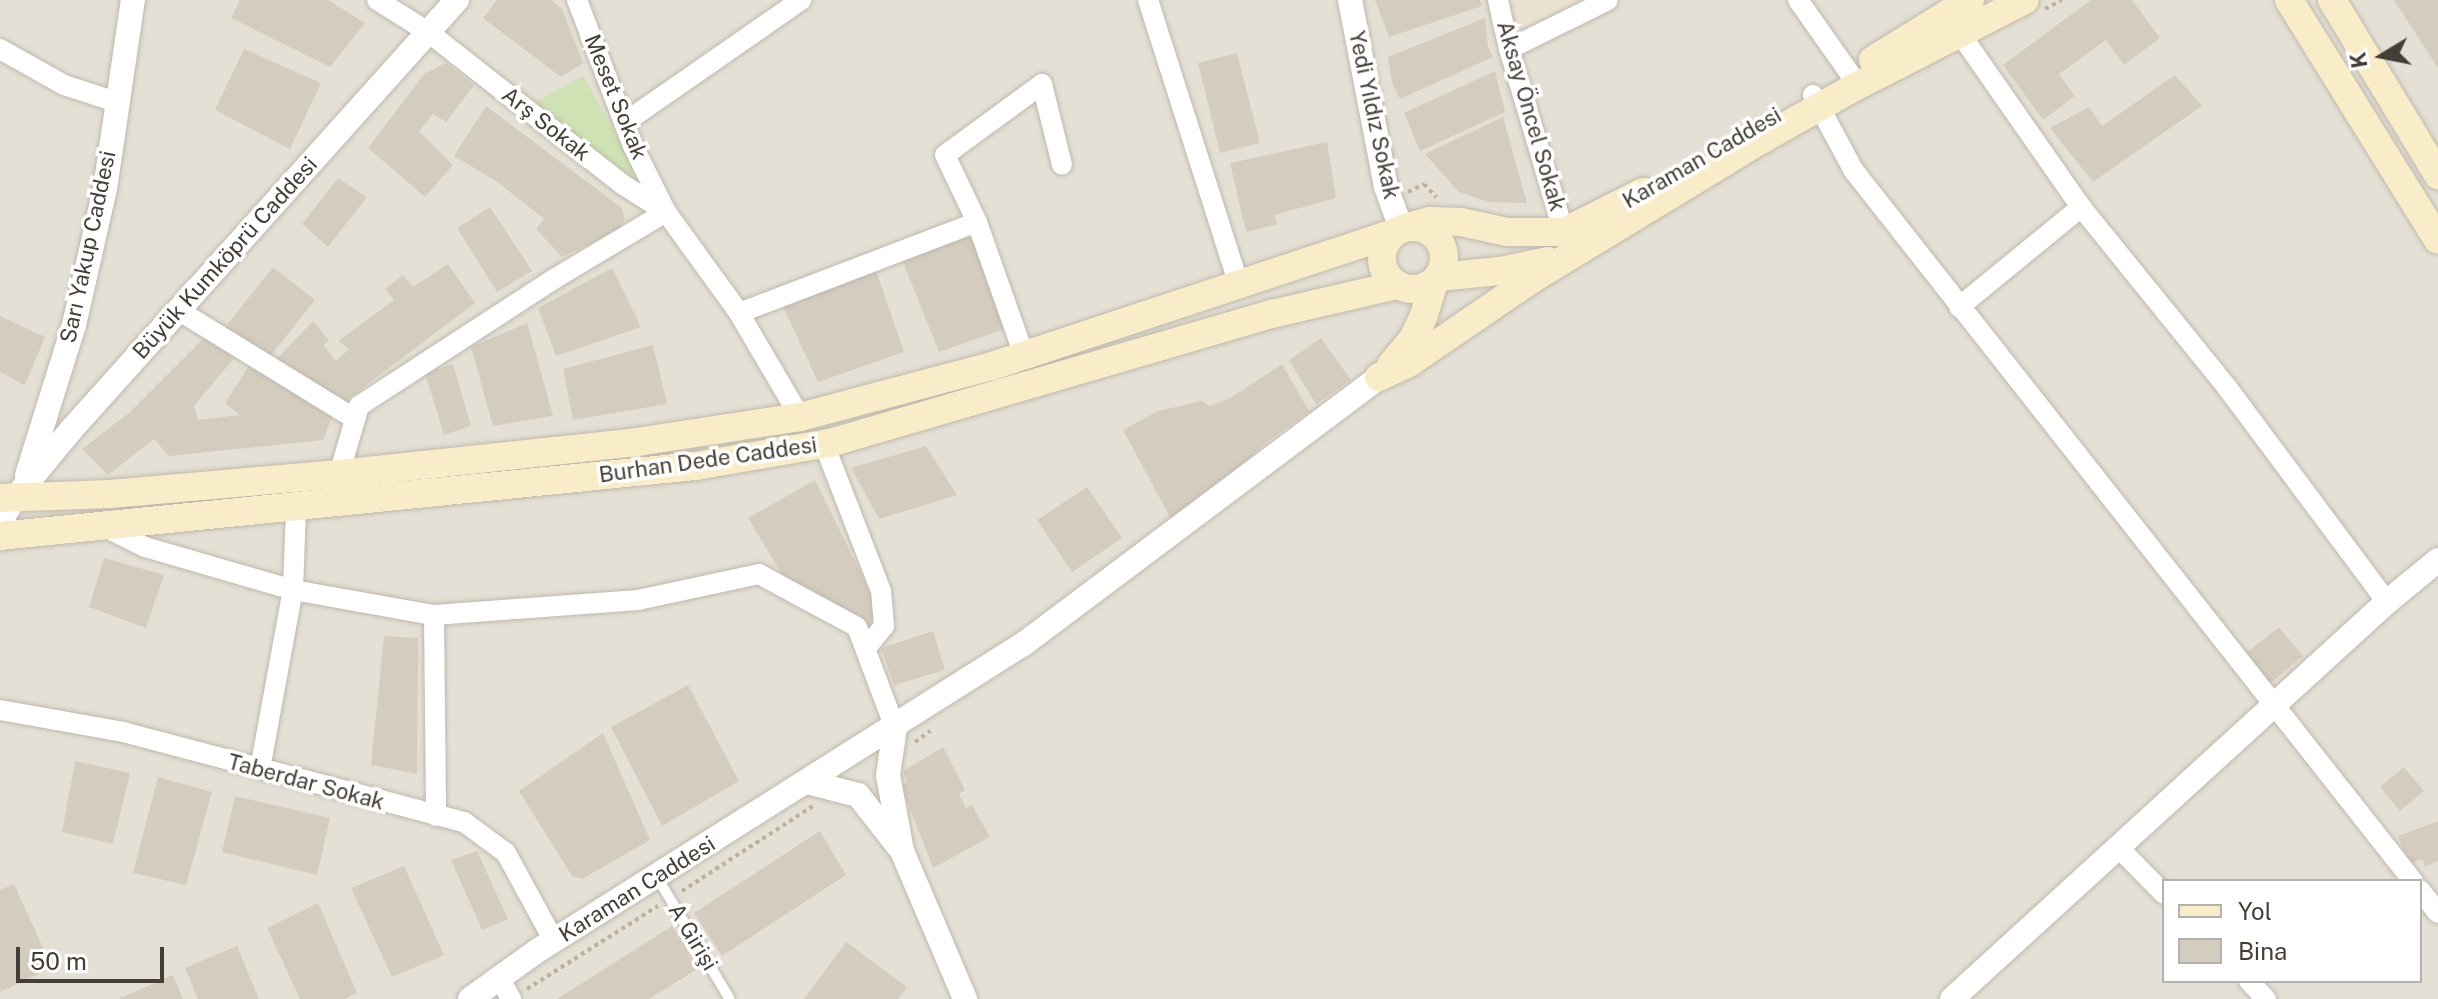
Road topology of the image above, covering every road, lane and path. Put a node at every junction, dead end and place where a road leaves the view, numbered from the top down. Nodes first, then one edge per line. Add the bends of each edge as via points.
1 (133, 0) edge
2 (377, 0) edge
3 (457, 0) edge
4 (577, 0) edge
5 (801, 0) edge
6 (1148, 0) edge
7 (1350, 0) edge
8 (1498, 0) edge
9 (1608, 0) edge
10 (1798, 0) edge
11 (1970, 0) edge
12 (2025, 0) edge
13 (2289, 0) edge
14 (2332, 0) edge
15 (428, 32) junction
16 (1961, 35) junction
17 (1509, 49) junction
18 (1, 51) edge
19 (1855, 79) junction
20 (1816, 101) junction
21 (116, 102) junction
22 (624, 123) junction
23 (1062, 165) dead end
24 (2438, 175) edge
25 (1424, 184) dead end
26 (2081, 207) junction
27 (666, 212) junction
28 (977, 222) junction
29 (1399, 223) junction
30 (2438, 240) edge
31 (1570, 243) junction
32 (1436, 279) junction
33 (1397, 285) junction
34 (1239, 286) junction
35 (1959, 307) junction
36 (178, 310) junction
37 (739, 313) junction
38 (1024, 355) junction
39 (1379, 377) junction
40 (800, 417) junction
41 (355, 419) junction
42 (824, 444) junction
43 (339, 474) junction
44 (13, 495) edge
45 (296, 507) junction
46 (0, 522) edge
47 (103, 526) junction
48 (0, 536) edge
49 (2434, 571) edge
50 (293, 590) junction
51 (2387, 602) junction
52 (434, 615) junction
53 (866, 648) junction
54 (2276, 705) junction
55 (0, 710) edge
56 (895, 728) junction
57 (260, 769) junction
58 (807, 782) junction
59 (436, 816) junction
60 (2117, 846) junction
61 (902, 851) junction
62 (657, 877) junction
63 (2411, 879) edge
64 (2162, 892) edge
65 (2422, 893) edge
66 (2438, 913) edge
67 (554, 941) junction
68 (2251, 983) edge
69 (506, 989) edge
70 (729, 998) edge
71 (470, 999) edge
72 (965, 999) edge
73 (1952, 999) edge
74 (2266, 999) edge

1 - 21 street, Sarı Yakup Caddesi
2 - 15 street, Arş Sokak
3 - 15 street, Büyük Kumköprü Caddesi
4 - 22 street, Meset Sokak
5 - 22 street
6 - 34 street
7 - 29 street, Yedi Yıldız Sokak
8 - 17 street, Aksay Öncel Sokak
9 - 17 street
10 - 19 street
11 - 19 main road, Karaman Caddesi
12 - 16 main road, Karaman Caddesi
13 - 30 main road
14 - 24 main road
15 - 27 street, Arş Sokak via 622,184
15 - 36 street, Büyük Kumköprü Caddesi
16 - 19 main road, Karaman Caddesi
16 - 26 street
17 - 31 street, Aksay Öncel Sokak
18 - 21 street via 64,85
19 - 20 main road, Karaman Caddesi
20 - 31 main road, Karaman Caddesi via 1609,211
20 - 35 street via 1854,171
21 - 44 street, Sarı Yakup Caddesi via 105,189 74,325
22 - 27 street, Meset Sokak
23 - 28 street via 1042,84 945,155
25 - 29 path
26 - 35 street
26 - 51 street via 2226,386
27 - 37 street
27 - 41 street via 359,406
28 - 37 street
28 - 38 street
29 - 31 main road, Karaman Caddesi via 1461,222
29 - 32 main road via 1439,239 1445,259
29 - 33 main road via 1382,252 1382,262
29 - 34 main road, Burhan Dede Caddesi
31 - 32 main road, Karaman Caddesi via 1500,271
31 - 39 main road, Karaman Caddesi via 1409,363
32 - 33 main road via 1415,289
32 - 39 main road via 1413,339
33 - 42 main road, Burhan Dede Caddesi via 1272,314
34 - 38 main road, Burhan Dede Caddesi
35 - 54 street
36 - 41 street
36 - 44 street, Büyük Kumköprü Caddesi
37 - 40 street
38 - 40 main road, Burhan Dede Caddesi
39 - 56 street, Karaman Caddesi via 1025,643
40 - 43 main road, Burhan Dede Caddesi via 637,442
41 - 43 street
42 - 45 main road, Burhan Dede Caddesi via 695,466
42 - 53 street via 881,591 884,626
43 - 44 main road, Burhan Dede Caddesi via 110,494
44 - 46 street, Büyük Kumköprü Caddesi
45 - 47 main road, Burhan Dede Caddesi
45 - 50 street
47 - 48 main road, Burhan Dede Caddesi
47 - 50 street via 145,547
49 - 51 street
50 - 52 street
50 - 57 street
51 - 54 street
52 - 53 street via 638,600 759,574 857,627
52 - 59 street
53 - 56 street
54 - 60 street
54 - 63 street
55 - 57 street, Taberdar Sokak via 123,732
56 - 58 street, Karaman Caddesi
56 - 61 street via 888,775
57 - 59 street, Taberdar Sokak
58 - 61 street via 858,795
58 - 62 street, Karaman Caddesi
59 - 67 street, Taberdar Sokak via 464,822 506,853
60 - 64 street
60 - 73 street
61 - 72 street
62 - 67 street, Karaman Caddesi
62 - 70 lane, A Girişi
65 - 66 street
67 - 69 street, Karaman Caddesi
68 - 74 street
69 - 71 street, Karaman Caddesi

